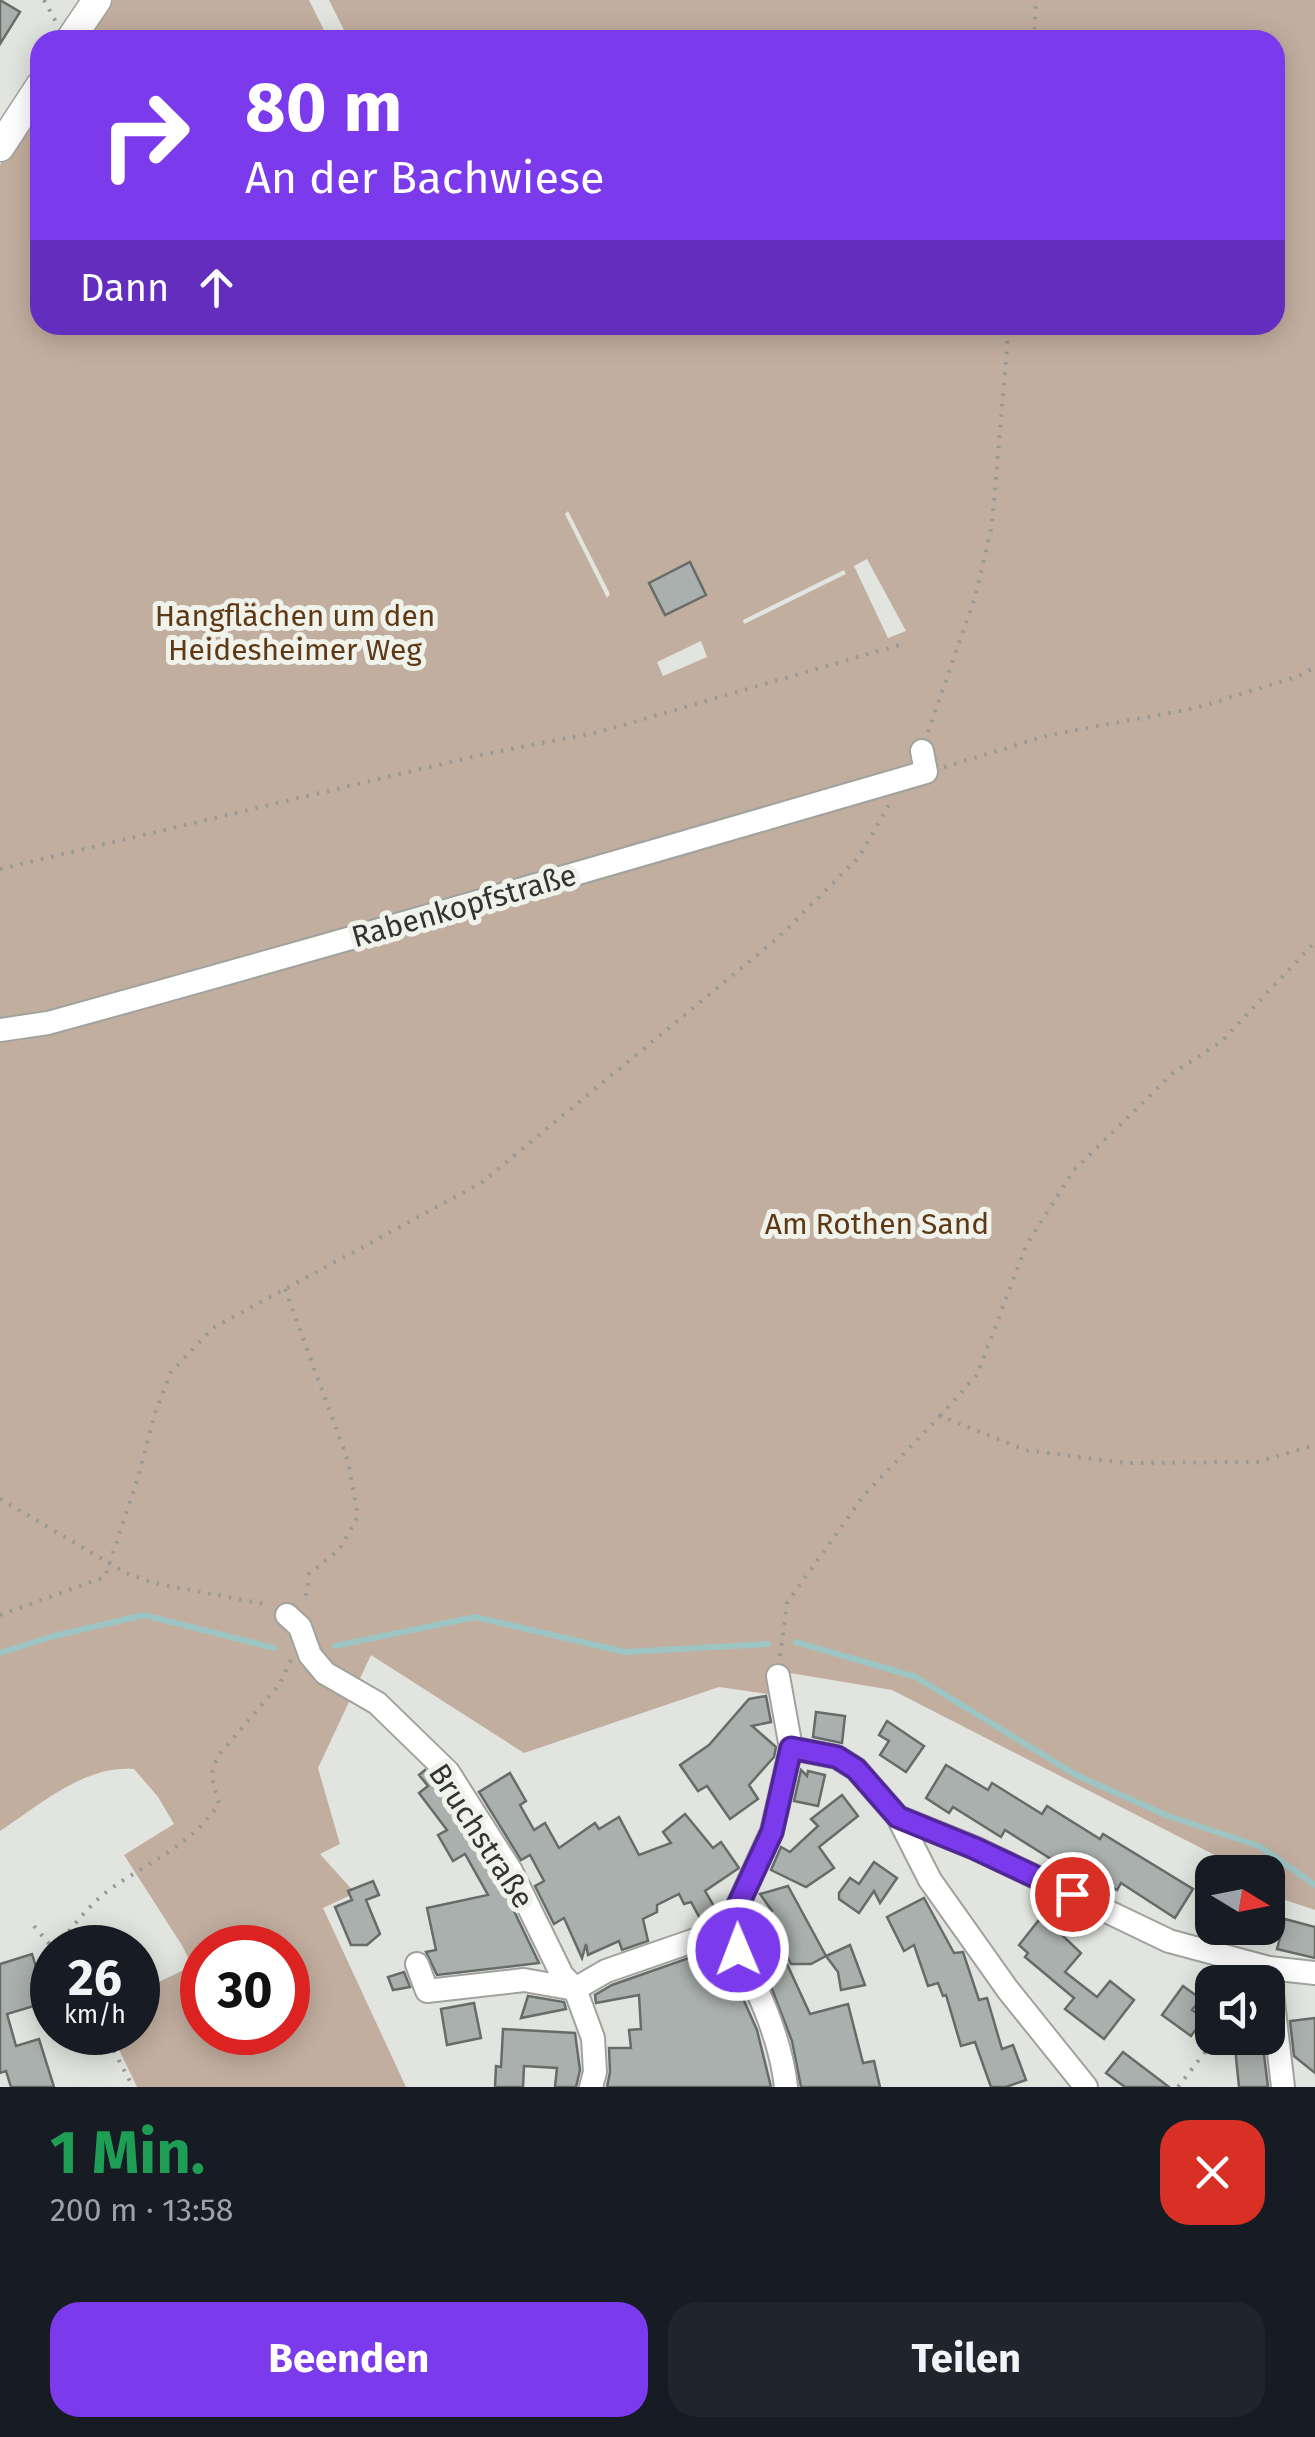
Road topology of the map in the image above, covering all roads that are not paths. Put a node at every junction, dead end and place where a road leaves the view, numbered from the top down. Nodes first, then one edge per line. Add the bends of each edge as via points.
1 (97, 0) edge
2 (77, 30) edge
3 (30, 101) edge
4 (0, 147) edge
5 (924, 761) road end
6 (0, 1030) edge
7 (296, 1626) road end
8 (778, 1676) road end
9 (791, 1748) junction
10 (898, 1817) junction
11 (727, 1929) junction
12 (417, 1964) dead end
13 (1258, 1965) edge
14 (1285, 1970) edge
15 (1315, 1973) edge
16 (576, 1989) junction
17 (1279, 2055) edge
18 (591, 2087) edge
19 (786, 2087) edge
20 (1086, 2087) edge
21 (1283, 2087) edge

1 - 2 main road
3 - 4 main road
5 - 6 street, Rabenkopfstraße via 895,781 416,922 48,1024
7 - 16 street, Bruchstraße via 325,1673 378,1703 448,1772
8 - 9 street
9 - 10 street via 848,1763
9 - 11 street via 772,1832
10 - 13 street via 1168,1941
10 - 20 street via 930,1880
11 - 16 street via 606,1971
11 - 19 street via 770,2024
12 - 16 street via 427,1990 524,1980
14 - 15 street
16 - 18 street, Bruchstraße via 593,2038
17 - 21 street

